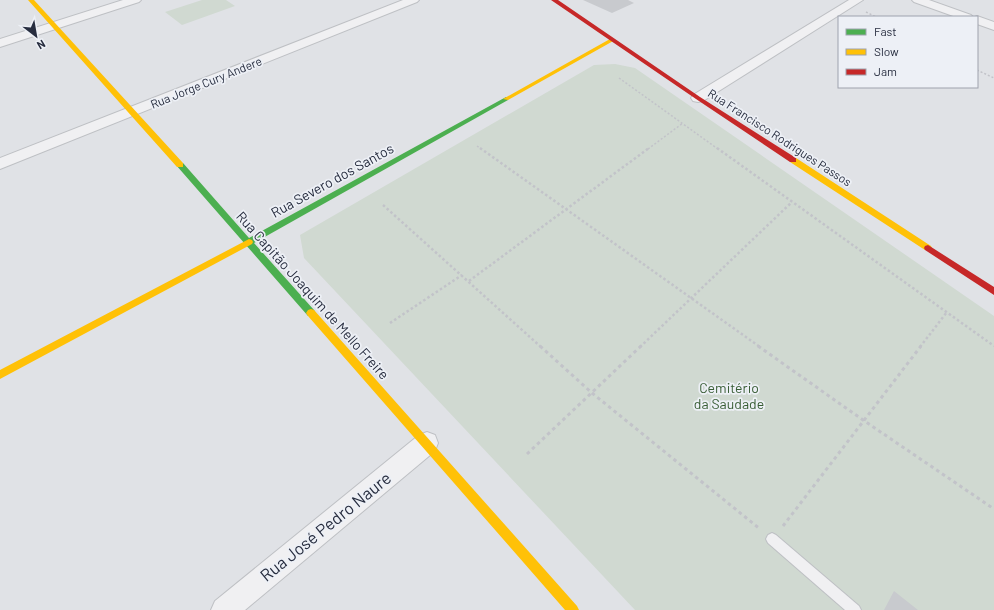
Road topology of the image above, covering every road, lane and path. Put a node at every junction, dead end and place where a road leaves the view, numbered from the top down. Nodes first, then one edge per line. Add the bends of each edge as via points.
1 (31, 0) edge
2 (135, 0) edge
3 (413, 0) edge
4 (554, 0) edge
5 (857, 0) edge
6 (918, 0) edge
7 (965, 16) edge
8 (978, 20) edge
9 (54, 26) junction
10 (994, 26) edge
11 (612, 40) junction
12 (0, 43) edge
13 (978, 70) edge
14 (619, 78) dead end
15 (994, 78) edge
16 (698, 98) junction
17 (132, 111) junction
18 (683, 123) junction
19 (477, 146) dead end
20 (0, 164) edge
21 (792, 202) junction
22 (382, 205) dead end
23 (566, 210) junction
24 (248, 242) junction
25 (462, 276) junction
26 (469, 282) junction
27 (992, 287) edge
28 (691, 298) junction
29 (947, 312) junction
30 (390, 323) dead end
31 (994, 346) edge
32 (0, 374) edge
33 (592, 392) junction
34 (864, 420) junction
35 (426, 443) junction
36 (527, 454) dead end
37 (994, 509) edge
38 (772, 539) junction
39 (224, 610) edge
40 (574, 610) edge
41 (854, 610) edge

1 - 9 street, Rua Capitão Joaquim de Mello Freire
2 - 9 street
3 - 17 street, Rua Jorge Cury Andere
4 - 11 street, Rua Francisco Rodrigues Passos
5 - 16 street
6 - 7 street
8 - 10 street
9 - 12 street
9 - 17 street, Rua Capitão Joaquim de Mello Freire
11 - 16 street, Rua Francisco Rodrigues Passos
11 - 24 street, Rua Severo dos Santos
13 - 15 path
14 - 18 path
16 - 27 street, Rua Francisco Rodrigues Passos
17 - 20 street, Rua Jorge Cury Andere
17 - 24 street, Rua Capitão Joaquim de Mello Freire
18 - 21 path
18 - 23 path
19 - 23 path
21 - 28 path
21 - 29 path
22 - 25 path
23 - 26 path
23 - 28 path
24 - 32 street, Rua Severo dos Santos
24 - 35 street, Rua Capitão Joaquim de Mello Freire
25 - 26 path
25 - 30 path
26 - 33 path
28 - 33 path
28 - 34 path
29 - 31 path
29 - 34 path
33 - 36 path
33 - 38 path
34 - 37 path
34 - 38 path
35 - 39 street, Rua José Pedro Naure
35 - 40 street, Rua Capitão Joaquim de Mello Freire
38 - 41 lane

